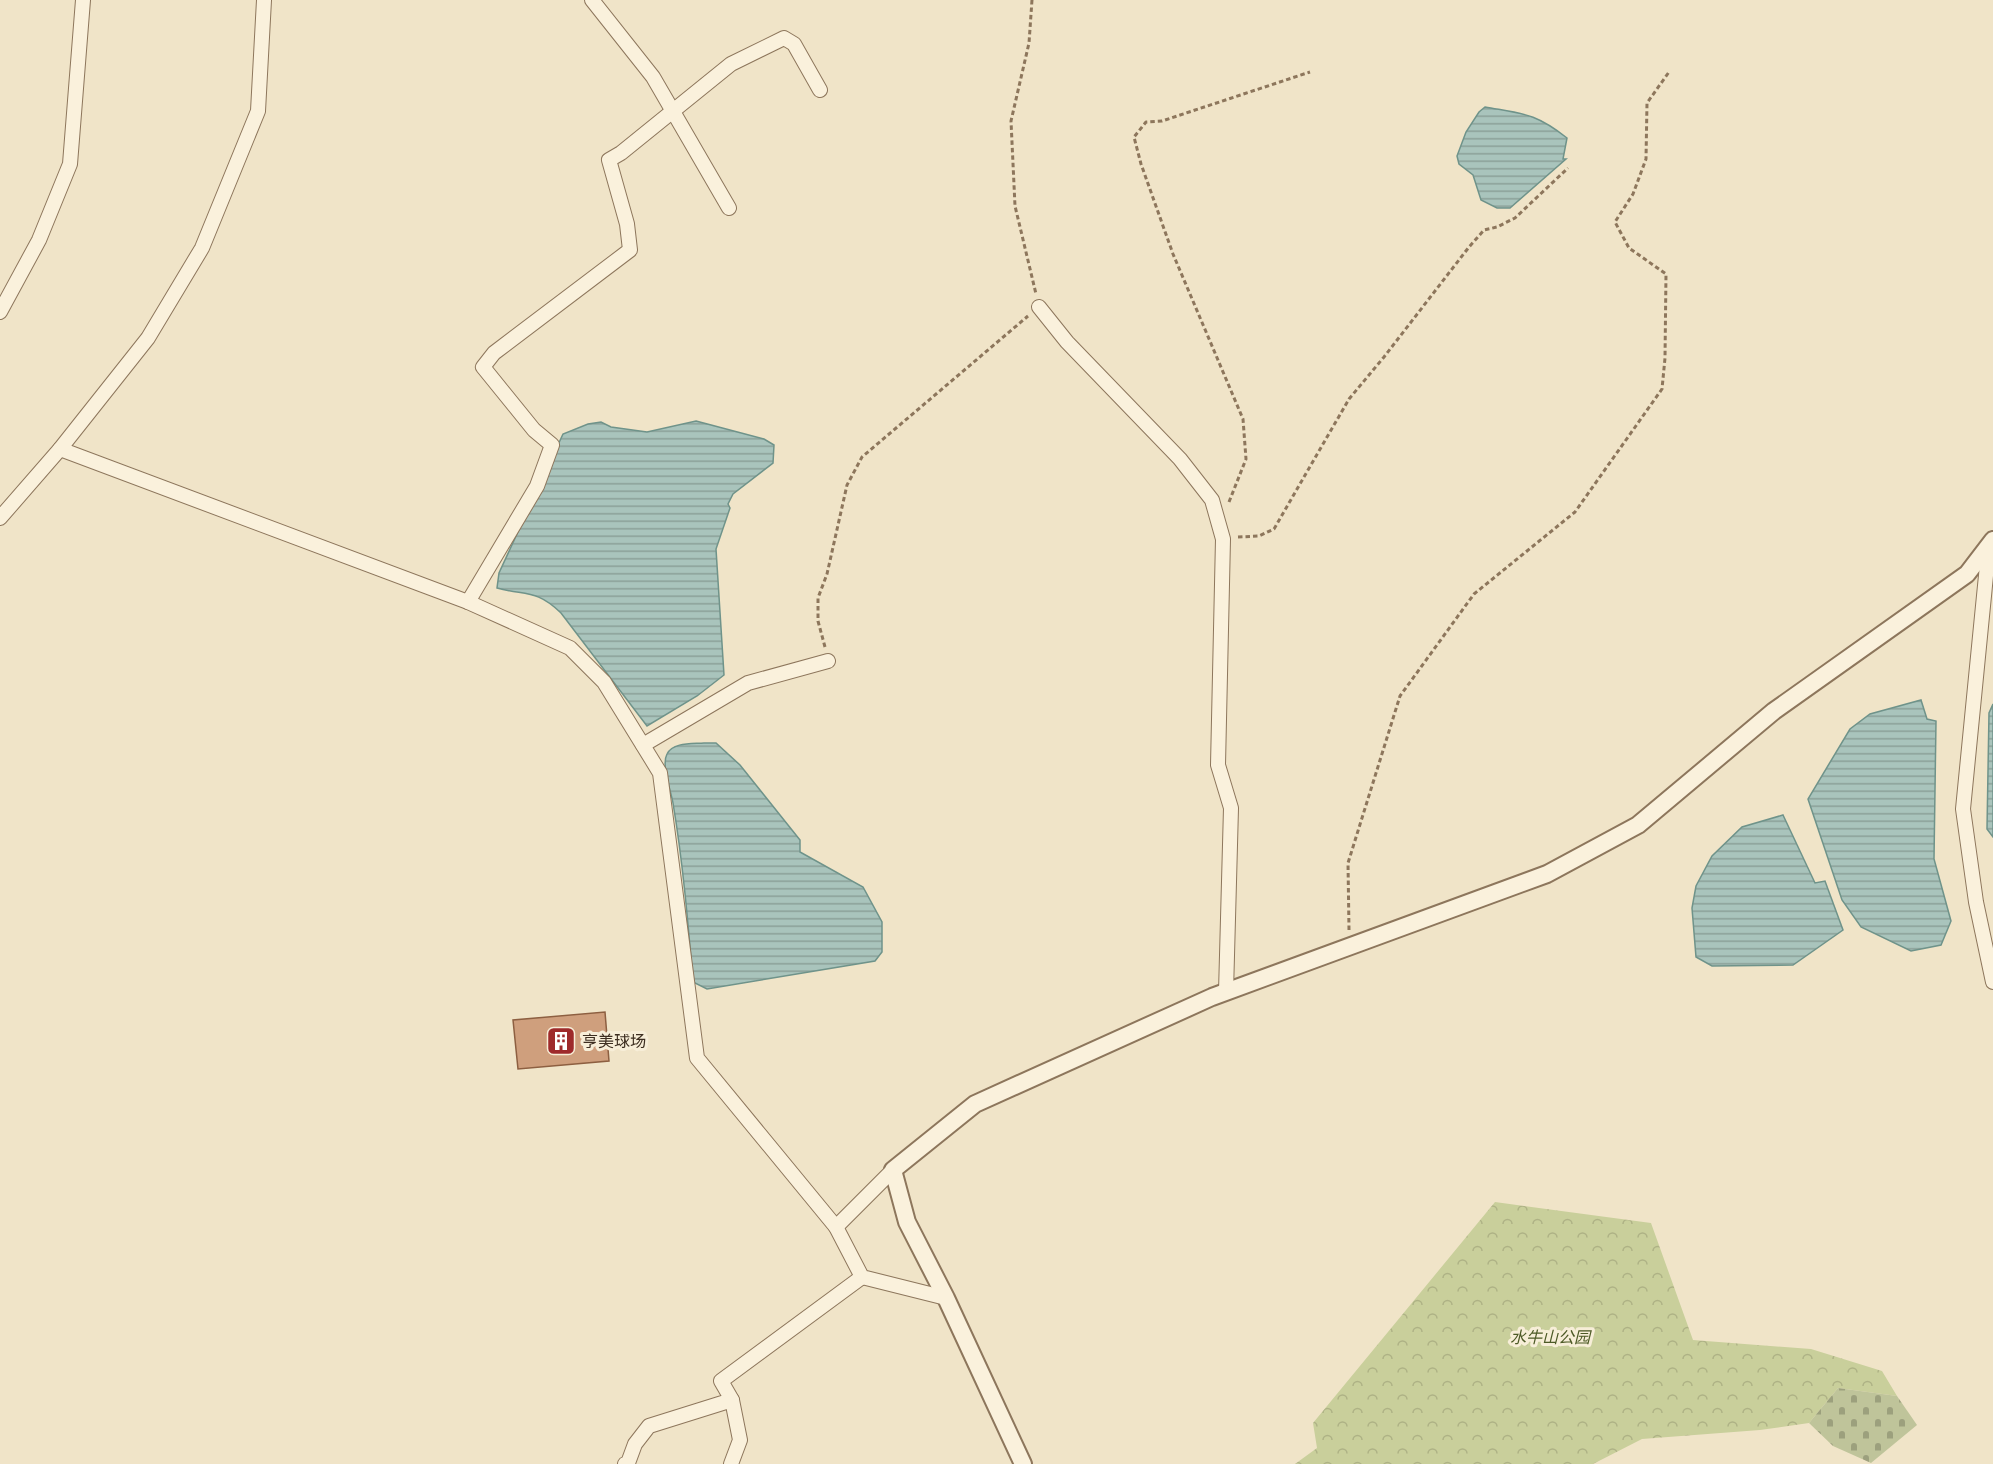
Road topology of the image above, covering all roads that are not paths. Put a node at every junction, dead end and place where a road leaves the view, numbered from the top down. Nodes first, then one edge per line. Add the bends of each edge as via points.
1 (83, 0) edge
2 (264, 0) edge
3 (592, 0) edge
4 (820, 90) dead end
5 (673, 111) junction
6 (729, 208) dead end
7 (1039, 307) road end
8 (0, 312) edge
9 (60, 449) junction
10 (0, 518) edge
11 (1991, 543) edge
12 (468, 602) junction
13 (828, 660) road end
14 (643, 745) junction
15 (1993, 982) edge
16 (1226, 992) junction
17 (892, 1170) junction
18 (836, 1227) junction
19 (862, 1277) junction
20 (946, 1298) junction
21 (732, 1400) junction
22 (625, 1464) edge
23 (731, 1464) edge
24 (1023, 1464) edge

1 - 8 street via 70,164 39,240
2 - 9 street via 258,111 202,248 148,339
3 - 5 street via 653,77
4 - 5 street via 794,44 784,38 731,64
5 - 6 street
5 - 12 street via 609,160 630,250 494,353 483,367 534,430 552,445 537,486
7 - 16 street via 1067,342 1180,459 1212,500 1222,533 1218,765 1231,808
9 - 10 street
9 - 12 street
11 - 15 street via 1963,809 1976,902
11 - 16 street via 1968,574 1774,711 1638,825 1547,874
12 - 14 street via 570,648 604,682
13 - 14 street via 748,683
14 - 18 street via 660,772 698,1058
16 - 17 street via 975,1104
17 - 18 street
17 - 20 street via 907,1222
18 - 19 street
19 - 20 street
19 - 21 street via 721,1381
20 - 24 street
21 - 22 street via 649,1426
21 - 23 street via 740,1440

